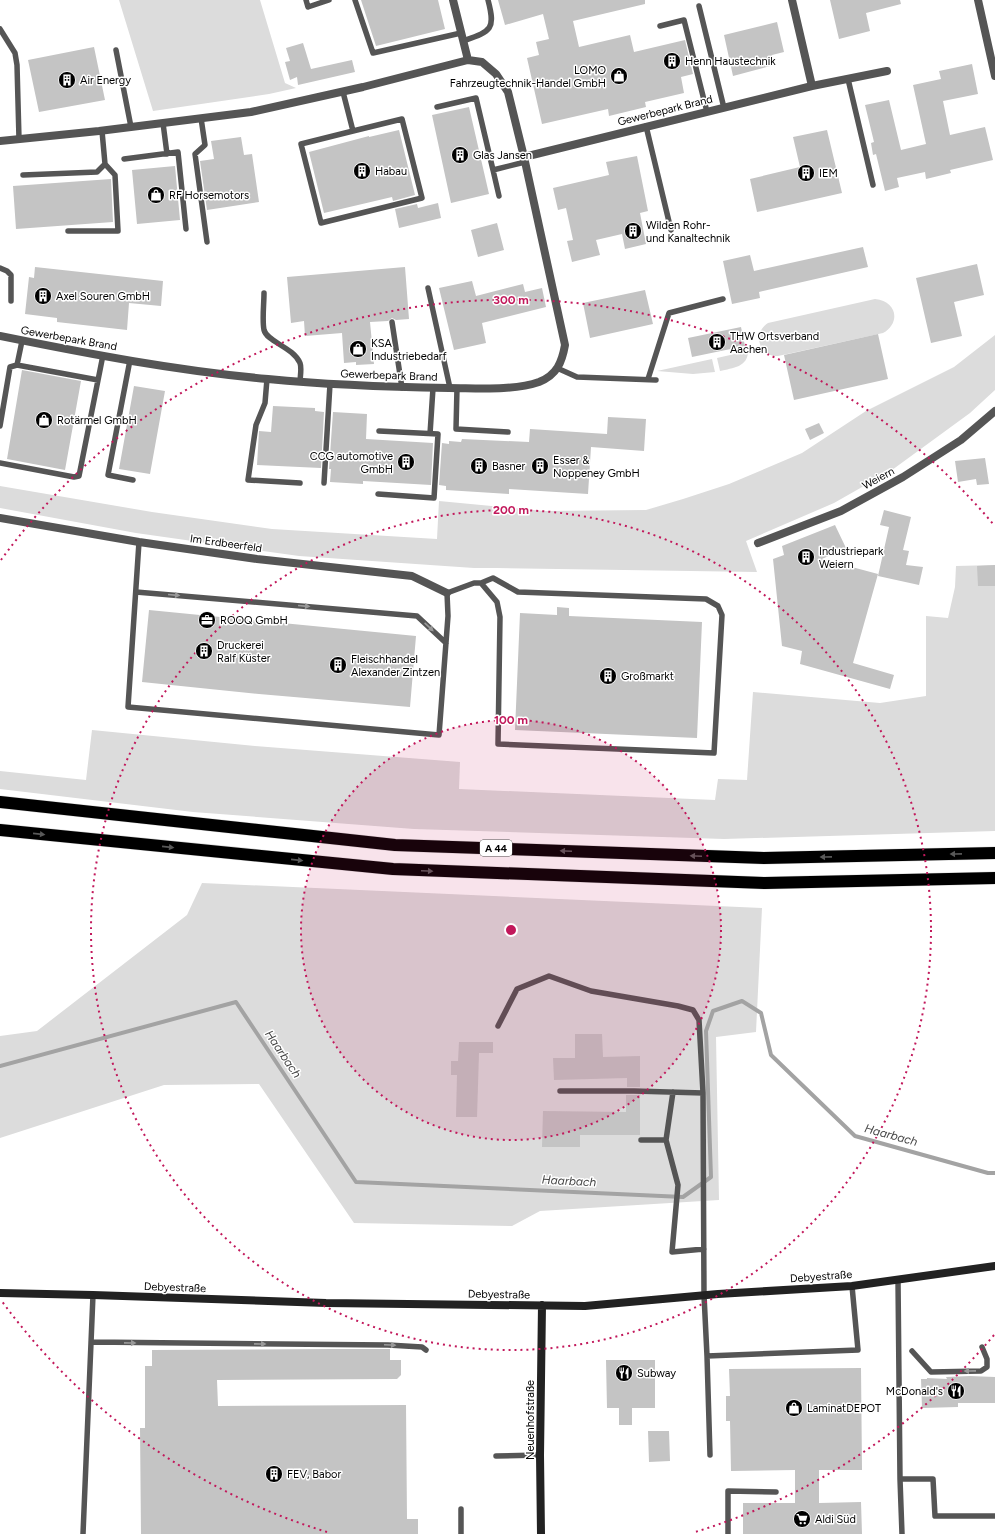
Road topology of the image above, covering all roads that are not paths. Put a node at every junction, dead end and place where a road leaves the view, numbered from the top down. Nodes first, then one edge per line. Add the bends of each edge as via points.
1 (306, 0) edge
2 (329, 0) edge
3 (355, 0) edge
4 (453, 0) edge
5 (488, 0) edge
6 (792, 0) edge
7 (978, 0) edge
8 (699, 6) dead end
9 (660, 26) dead end
10 (0, 29) edge
11 (461, 33) junction
12 (463, 41) junction
13 (116, 50) dead end
14 (468, 60) junction
15 (887, 71) dead end
16 (995, 76) edge
17 (848, 79) junction
18 (812, 86) junction
19 (343, 92) junction
20 (437, 107) dead end
21 (724, 108) junction
22 (708, 112) junction
23 (202, 118) junction
24 (163, 123) junction
25 (646, 126) junction
26 (131, 127) junction
27 (102, 130) junction
28 (353, 132) junction
29 (19, 139) junction
30 (0, 141) edge
31 (167, 154) junction
32 (124, 159) dead end
33 (525, 160) junction
34 (105, 164) junction
35 (493, 170) junction
36 (23, 175) dead end
37 (873, 185) dead end
38 (499, 196) dead end
39 (186, 229) dead end
40 (671, 230) dead end
41 (68, 231) dead end
42 (207, 242) dead end
43 (0, 268) edge
44 (428, 288) dead end
45 (264, 293) dead end
46 (722, 299) dead end
47 (11, 301) dead end
48 (392, 322) dead end
49 (0, 336) edge
50 (22, 341) junction
51 (103, 355) junction
52 (130, 360) junction
53 (17, 365) junction
54 (557, 368) junction
55 (267, 379) junction
56 (648, 379) junction
57 (98, 380) junction
58 (656, 380) dead end
59 (300, 382) junction
60 (330, 384) junction
61 (402, 388) junction
62 (433, 388) junction
63 (454, 388) junction
64 (995, 411) edge
65 (0, 426) edge
66 (379, 430) dead end
67 (508, 432) dead end
68 (430, 434) junction
69 (0, 463) edge
70 (133, 480) dead end
71 (300, 483) dead end
72 (324, 483) dead end
73 (378, 494) dead end
74 (0, 518) edge
75 (139, 542) junction
76 (758, 543) dead end
77 (480, 583) junction
78 (136, 592) junction
79 (446, 593) junction
80 (446, 643) junction
81 (0, 802) edge
82 (0, 830) edge
83 (995, 853) edge
84 (995, 878) edge
85 (498, 1026) dead end
86 (560, 1091) dead end
87 (673, 1092) junction
88 (703, 1093) junction
89 (642, 1140) dead end
90 (666, 1140) junction
91 (704, 1249) junction
92 (995, 1266) edge
93 (898, 1280) junction
94 (852, 1286) junction
95 (0, 1293) edge
96 (92, 1295) junction
97 (704, 1295) junction
98 (542, 1305) junction
99 (91, 1342) junction
100 (982, 1346) dead end
101 (426, 1350) dead end
102 (912, 1351) dead end
103 (708, 1356) junction
104 (540, 1455) junction
105 (710, 1455) dead end
106 (496, 1456) dead end
107 (900, 1479) junction
108 (776, 1492) dead end
109 (461, 1509) dead end
110 (995, 1516) edge
111 (83, 1534) edge
112 (461, 1534) edge
113 (541, 1534) edge
114 (728, 1534) edge
115 (902, 1534) edge

1 - 2 lane via 308,7
3 - 11 lane via 373,52
4 - 11 street
5 - 12 lane via 492,18 490,26 486,32
6 - 18 street
7 - 16 street
8 - 21 lane
9 - 22 lane via 684,20
10 - 29 lane via 15,52
11 - 12 street
12 - 14 street
13 - 26 lane
14 - 19 street
14 - 33 street, Gewerbepark Brand via 482,62 496,74 508,92
15 - 17 street, Gewerbepark Brand
17 - 18 street, Gewerbepark Brand
17 - 37 lane
18 - 21 street, Gewerbepark Brand
19 - 23 street via 251,112
19 - 28 lane
20 - 35 lane via 476,98
21 - 22 street, Gewerbepark Brand
22 - 25 street, Gewerbepark Brand
23 - 24 street
23 - 42 lane via 205,145 195,154
24 - 26 street
24 - 31 lane
25 - 33 street, Gewerbepark Brand
25 - 40 lane
26 - 27 street
27 - 29 street
27 - 34 lane
28 - 28 lane via 301,144 321,222 422,198 402,119
29 - 30 street
31 - 32 lane
31 - 39 lane via 178,152
33 - 35 lane
33 - 54 street, Gewerbepark Brand via 565,345 563,359
34 - 36 lane via 97,172
34 - 41 lane via 115,174 118,231
35 - 38 lane
43 - 47 lane via 11,275
44 - 63 lane
45 - 59 lane via 264,331 268,338 280,343 294,354 301,364
46 - 56 lane via 669,313
48 - 61 lane
49 - 50 street, Gewerbepark Brand
50 - 51 street, Gewerbepark Brand
50 - 53 lane
51 - 52 street, Gewerbepark Brand
51 - 57 lane
52 - 55 street, Gewerbepark Brand
52 - 70 lane via 108,475
53 - 57 lane
53 - 65 lane via 10,367
54 - 56 lane via 577,377
54 - 63 street, Gewerbepark Brand via 549,377 530,384 513,387
55 - 59 street, Gewerbepark Brand
55 - 71 lane via 265,403 256,425 248,480
56 - 58 lane
57 - 69 lane via 79,476
59 - 60 street, Gewerbepark Brand
60 - 61 street, Gewerbepark Brand
60 - 72 lane
61 - 62 street, Gewerbepark Brand
62 - 63 street, Gewerbepark Brand
62 - 68 lane
63 - 67 lane via 456,428
64 - 76 street, Weiern via 961,440 904,477 841,510
66 - 68 lane
68 - 73 lane via 438,434 434,498
74 - 75 street, Im Erdbeerfeld
75 - 78 lane
75 - 79 street, Im Erdbeerfeld via 257,559 412,576
77 - 77 lane via 497,602 500,617 498,744 714,753 722,615 718,606 706,599 518,592 492,578
77 - 79 lane
78 -> 80 lane via 417,616
78 - 80 lane via 128,707 439,735
79 - 80 lane
83 -> 81 highway, A 44 via 764,858 395,844
82 -> 84 highway, A 44 via 393,869 765,883
85 - 88 lane via 517,989 549,976 591,991 693,1010 698,1020
86 - 87 lane
87 - 88 lane
87 - 90 lane
88 - 91 lane
89 - 90 lane
90 - 91 lane via 678,1185 672,1252
91 - 97 lane
92 - 93 main road, Debyestraße
93 - 94 main road, Debyestraße
93 - 107 lane
94 - 97 main road, Debyestraße
94 - 103 lane via 858,1350
95 - 96 main road, Debyestraße
96 - 98 main road, Debyestraße via 326,1303
96 - 99 lane
97 - 98 main road, Debyestraße via 585,1306
97 - 103 lane
98 - 104 main road, Neuenhofstraße
99 -> 101 lane via 388,1345 422,1347
99 - 111 lane
100 -> 102 lane via 987,1360 986,1367 980,1371 931,1372
103 - 105 lane
104 - 106 lane
104 - 113 main road, Neuenhofstraße
107 - 110 lane via 933,1478 935,1516
107 - 115 lane
108 - 114 lane via 728,1491
109 - 112 lane

